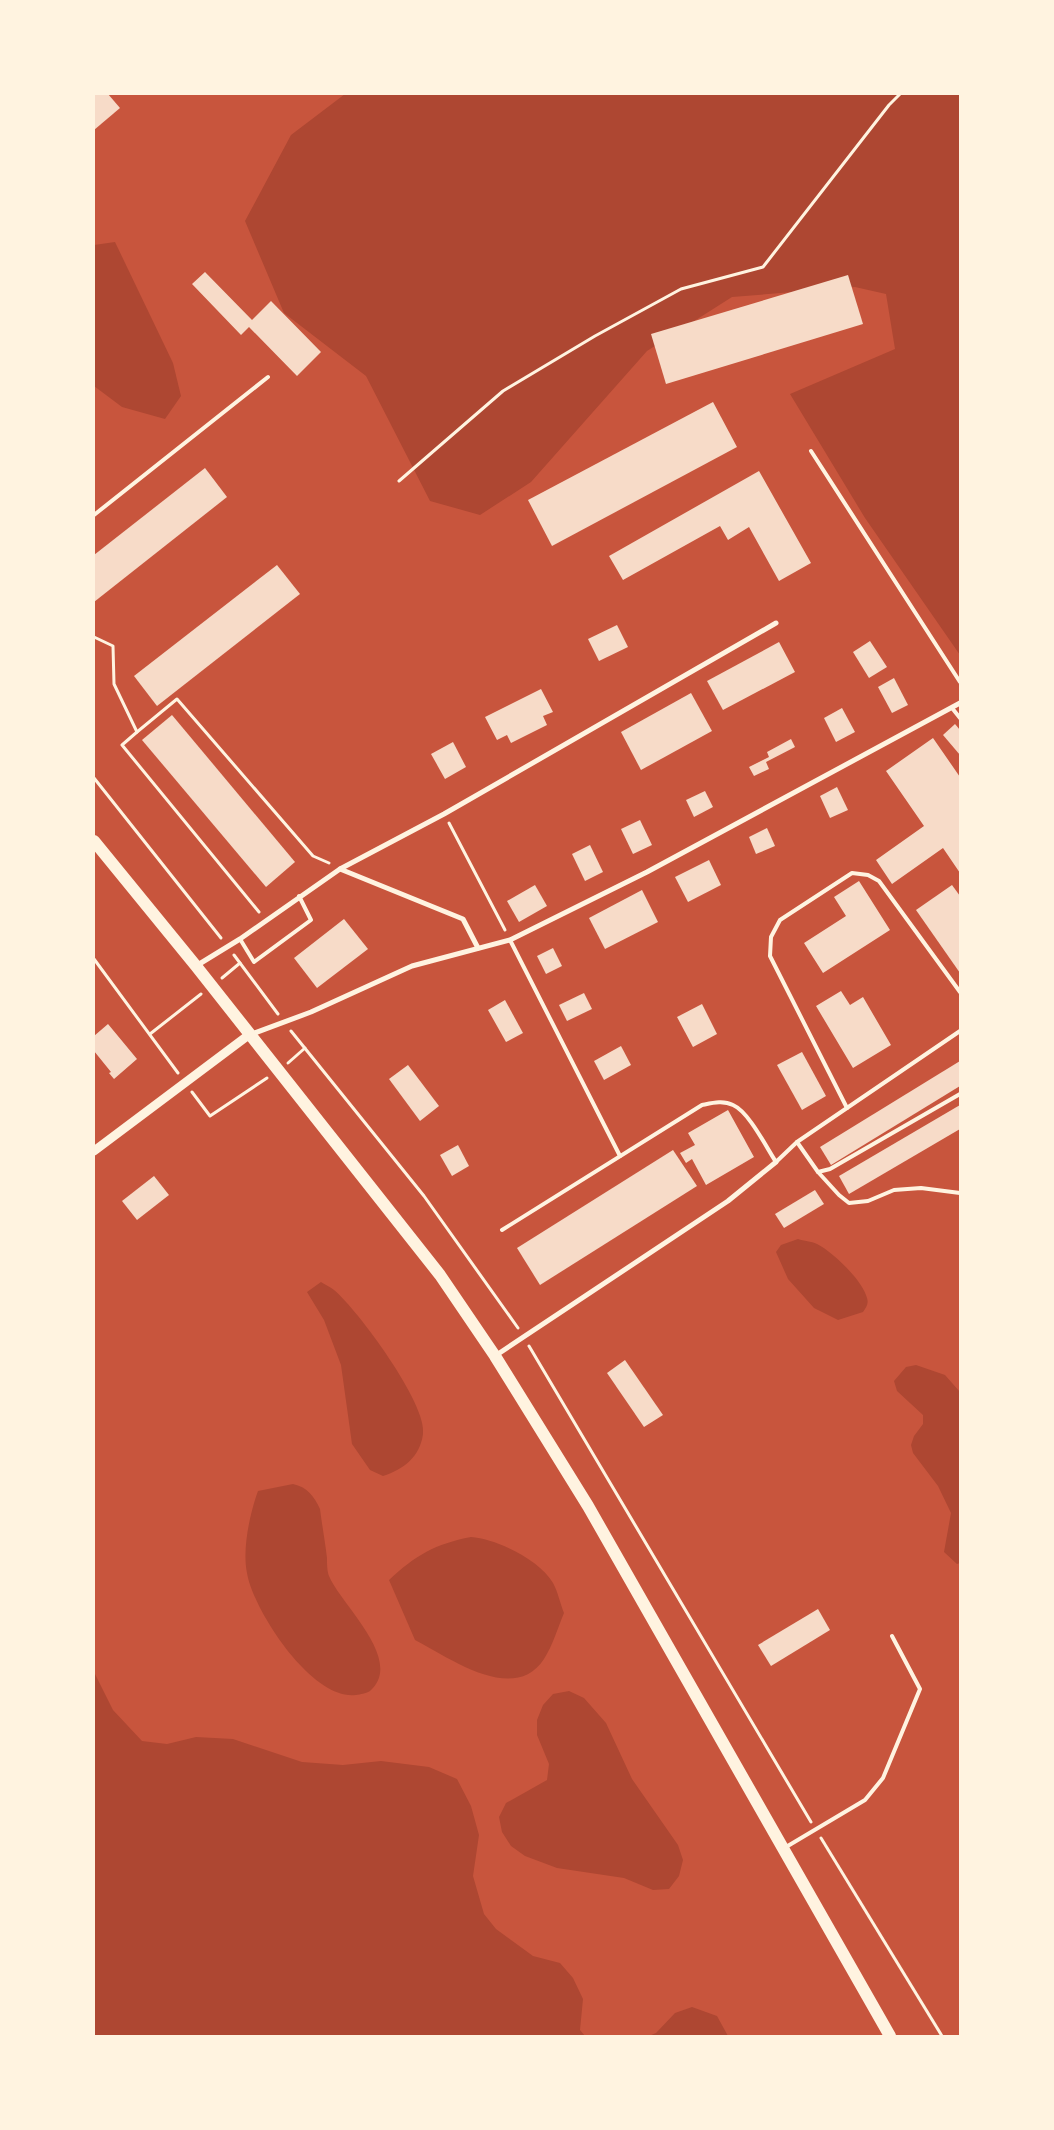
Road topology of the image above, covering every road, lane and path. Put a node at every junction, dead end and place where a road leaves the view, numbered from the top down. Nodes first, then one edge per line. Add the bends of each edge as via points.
1 (900, 94) edge
2 (268, 377) dead end
3 (810, 451) dead end
4 (400, 480) dead end
5 (94, 515) edge
6 (776, 623) dead end
7 (94, 637) edge
8 (960, 682) edge
9 (960, 703) edge
10 (952, 708) junction
11 (960, 718) edge
12 (137, 732) junction
13 (94, 778) edge
14 (444, 814) junction
15 (94, 840) edge
16 (340, 869) junction
17 (299, 896) junction
18 (266, 921) junction
19 (240, 939) junction
20 (510, 940) junction
21 (228, 947) junction
22 (478, 948) junction
23 (94, 959) edge
24 (240, 963) junction
25 (196, 966) junction
26 (211, 986) junction
27 (960, 992) edge
28 (284, 1021) junction
29 (960, 1031) edge
30 (150, 1034) junction
31 (250, 1034) junction
32 (305, 1048) junction
33 (279, 1071) junction
34 (185, 1083) junction
35 (960, 1094) edge
36 (847, 1108) junction
37 (797, 1142) junction
38 (94, 1151) edge
39 (620, 1156) junction
40 (776, 1162) junction
41 (818, 1172) junction
42 (960, 1194) edge
43 (502, 1230) dead end
44 (524, 1337) junction
45 (495, 1356) junction
46 (892, 1636) dead end
47 (816, 1830) junction
48 (782, 1850) junction
49 (890, 2036) edge
50 (942, 2036) edge

1 - 4 path via 763,267 681,289 587,341 504,391
2 - 5 lane
3 - 8 lane
6 - 14 street
7 - 12 path via 113,646 114,684
9 - 10 street
10 - 11 lane
10 - 20 street via 647,872
12 - 16 path via 177,699 314,856
12 - 18 path via 122,745
13 - 21 path
14 - 16 street
14 - 20 path
15 - 25 highway
16 - 17 street
16 - 22 street via 463,920
17 - 18 street
17 - 19 lane via 311,920 254,962
18 - 19 street
19 - 21 street
20 - 22 street
20 - 39 lane
21 - 24 path
21 - 25 street
22 - 28 street via 412,966
23 - 30 path
24 - 26 path
24 - 28 path
25 - 26 highway
26 - 30 path
26 - 31 highway
27 - 36 lane via 879,881 868,875 852,873 780,920 771,937 770,956
28 - 31 street
28 - 32 path
29 - 36 lane
30 - 34 path
31 - 33 highway
31 - 34 street
32 - 33 path
32 - 44 path via 424,1196
33 - 34 path via 210,1116
33 - 45 highway via 440,1275
34 - 38 street
35 - 41 lane via 830,1169
36 - 37 lane
37 - 40 lane
37 - 41 lane
39 - 40 lane via 702,1105 719,1102 733,1105 745,1114
39 - 43 lane
40 - 44 street via 728,1201
41 - 42 lane via 850,1203 868,1201 894,1190 921,1188
44 - 45 street
44 - 47 path
45 - 48 highway via 588,1506
46 - 47 lane via 920,1689 883,1778 865,1800
47 - 48 lane
47 - 50 path
48 - 49 highway

